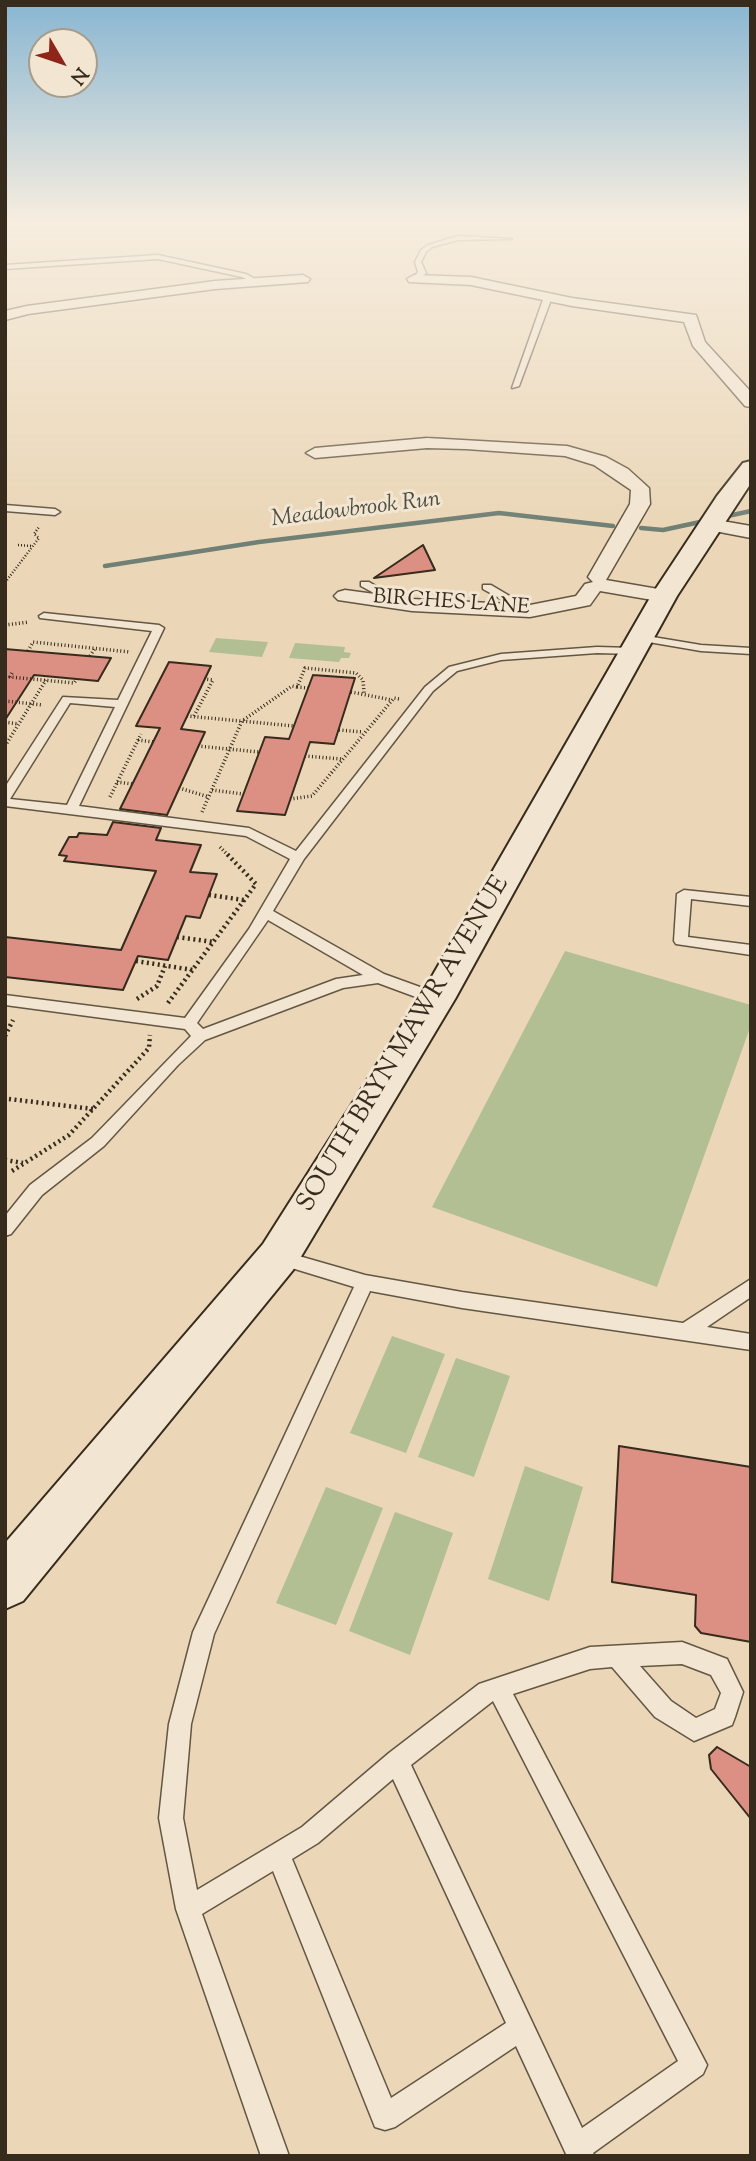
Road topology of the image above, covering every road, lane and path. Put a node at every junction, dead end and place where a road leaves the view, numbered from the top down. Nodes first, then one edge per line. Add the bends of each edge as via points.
1 (539, 321) edge
2 (692, 321) edge
3 (515, 386) dead end
4 (751, 402) edge
5 (314, 453) dead end
6 (751, 468) edge
7 (5, 508) edge
8 (55, 512) dead end
9 (717, 516) junction
10 (42, 523) dead end
11 (751, 532) edge
12 (18, 545) dead end
13 (33, 546) junction
14 (5, 574) edge
15 (12, 575) junction
16 (7, 580) dead end
17 (597, 583) junction
18 (365, 584) dead end
19 (487, 587) dead end
20 (345, 596) dead end
21 (664, 596) junction
22 (400, 603) junction
23 (530, 611) junction
24 (44, 616) dead end
25 (637, 645) junction
26 (95, 648) junction
27 (28, 651) dead end
28 (751, 651) edge
29 (148, 653) junction
30 (90, 656) dead end
31 (12, 673) dead end
32 (77, 679) dead end
33 (204, 679) dead end
34 (46, 680) junction
35 (297, 687) junction
36 (307, 688) dead end
37 (351, 692) dead end
38 (364, 693) junction
39 (392, 700) junction
40 (5, 701) edge
41 (31, 704) junction
42 (122, 704) junction
43 (417, 704) junction
44 (61, 707) junction
45 (187, 716) dead end
46 (194, 716) junction
47 (242, 721) junction
48 (5, 722) edge
49 (18, 723) junction
50 (294, 726) dead end
51 (339, 730) dead end
52 (364, 732) junction
53 (141, 734) dead end
54 (138, 740) junction
55 (153, 741) dead end
56 (5, 746) edge
57 (198, 746) dead end
58 (230, 749) junction
59 (260, 752) dead end
60 (305, 756) dead end
61 (342, 759) junction
62 (117, 782) junction
63 (132, 784) dead end
64 (180, 788) dead end
65 (212, 790) junction
66 (243, 794) dead end
67 (110, 797) dead end
68 (209, 797) junction
69 (290, 799) dead end
70 (5, 800) edge
71 (71, 809) junction
72 (197, 825) junction
73 (298, 857) junction
74 (209, 895) dead end
75 (244, 900) junction
76 (751, 902) edge
77 (266, 913) junction
78 (177, 937) dead end
79 (214, 942) junction
80 (751, 950) edge
81 (136, 961) dead end
82 (166, 966) junction
83 (193, 970) junction
84 (379, 978) junction
85 (125, 998) dead end
86 (436, 999) junction
87 (5, 1000) edge
88 (13, 1020) dead end
89 (159, 1020) junction
90 (195, 1030) junction
91 (5, 1036) edge
92 (9, 1099) dead end
93 (93, 1109) junction
94 (5, 1160) edge
95 (24, 1163) junction
96 (12, 1171) dead end
97 (5, 1229) edge
98 (278, 1256) junction
99 (365, 1283) junction
100 (751, 1287) edge
101 (685, 1331) junction
102 (751, 1342) edge
103 (5, 1583) edge
104 (617, 1656) junction
105 (498, 1688) junction
106 (397, 1761) junction
107 (278, 1854) junction
108 (188, 1909) junction
109 (521, 2028) junction
110 (580, 2152) edge
111 (275, 2156) edge

1 - 3 lane
2 - 4 street via 698,343
5 - 17 street, BIRCHES LANE via 427,443 505,445 567,451 600,461 640,488 640,505
6 - 9 main road, SOUTH BRYN MAWR AVENUE
7 - 8 lane
9 - 11 street
9 - 21 main road, SOUTH BRYN MAWR AVENUE
10 - 13 path
12 - 13 path
13 - 15 path
14 - 15 path
15 - 16 path
17 - 21 street
17 - 23 street, BIRCHES LANE via 583,601
18 - 22 lane
19 - 23 lane
20 - 22 street, BIRCHES LANE
21 - 25 main road, SOUTH BRYN MAWR AVENUE
22 - 23 street, BIRCHES LANE
24 - 29 lane via 159,628
25 - 28 lane
25 - 43 lane via 471,662 453,669
25 - 86 main road, SOUTH BRYN MAWR AVENUE
26 - 27 path via 33,642
26 - 29 path
26 - 30 path
29 - 42 lane
31 - 34 path via 10,677
32 - 34 path via 74,683
33 - 46 path via 213,680
34 - 41 path
35 - 36 path
35 - 38 path via 305,668 356,673 363,680
35 - 47 path
37 - 38 path
38 - 39 path
39 - 43 path
39 - 52 path
40 - 41 path
41 - 44 path
41 - 49 path
42 - 44 lane via 67,699
42 - 71 lane
43 - 73 lane
44 - 70 lane
45 - 46 path
46 - 47 path
47 - 50 path
47 - 58 path
48 - 49 path
49 - 56 path
51 - 52 path
52 - 61 path
53 - 54 path
54 - 55 path
54 - 62 path
57 - 58 path
58 - 59 path
58 - 65 path
60 - 61 path
61 - 69 path via 312,796
62 - 63 path
62 - 67 path
64 - 68 path
65 - 66 path
65 - 68 path
68 - 72 path
70 - 71 lane
71 - 72 lane
72 - 73 lane via 248,832
72 - 75 path via 195,836 220,846 257,884
73 - 77 lane
74 - 75 path
75 - 79 path
76 - 80 lane via 684,894 681,941
77 - 84 lane
77 - 90 lane
78 - 79 path
79 - 83 path
81 - 82 path
82 - 83 path
82 - 85 path via 157,986 136,1000
83 - 89 path
84 - 86 lane
84 - 90 lane via 341,983
86 - 98 main road, SOUTH BRYN MAWR AVENUE
87 - 89 lane
88 - 91 path
89 - 90 lane
89 - 93 path via 149,1048
90 - 97 lane via 173,1061 98,1142 36,1190
92 - 93 path
93 - 95 path via 69,1135
94 - 95 path
95 - 96 path
98 - 99 lane
98 - 103 main road, SOUTH BRYN MAWR AVENUE
99 - 101 lane
99 - 108 lane via 204,1632 180,1724 171,1818
100 - 101 lane
101 - 102 lane
104 - 104 lane via 682,1653 719,1667 732,1692 724,1717 694,1730 663,1709
104 - 105 lane via 590,1658
105 - 106 lane
105 - 110 lane via 694,2065
106 - 107 lane via 310,1835
106 - 109 lane
107 - 108 lane
107 - 109 lane via 384,2118
108 - 111 lane
109 - 110 lane

